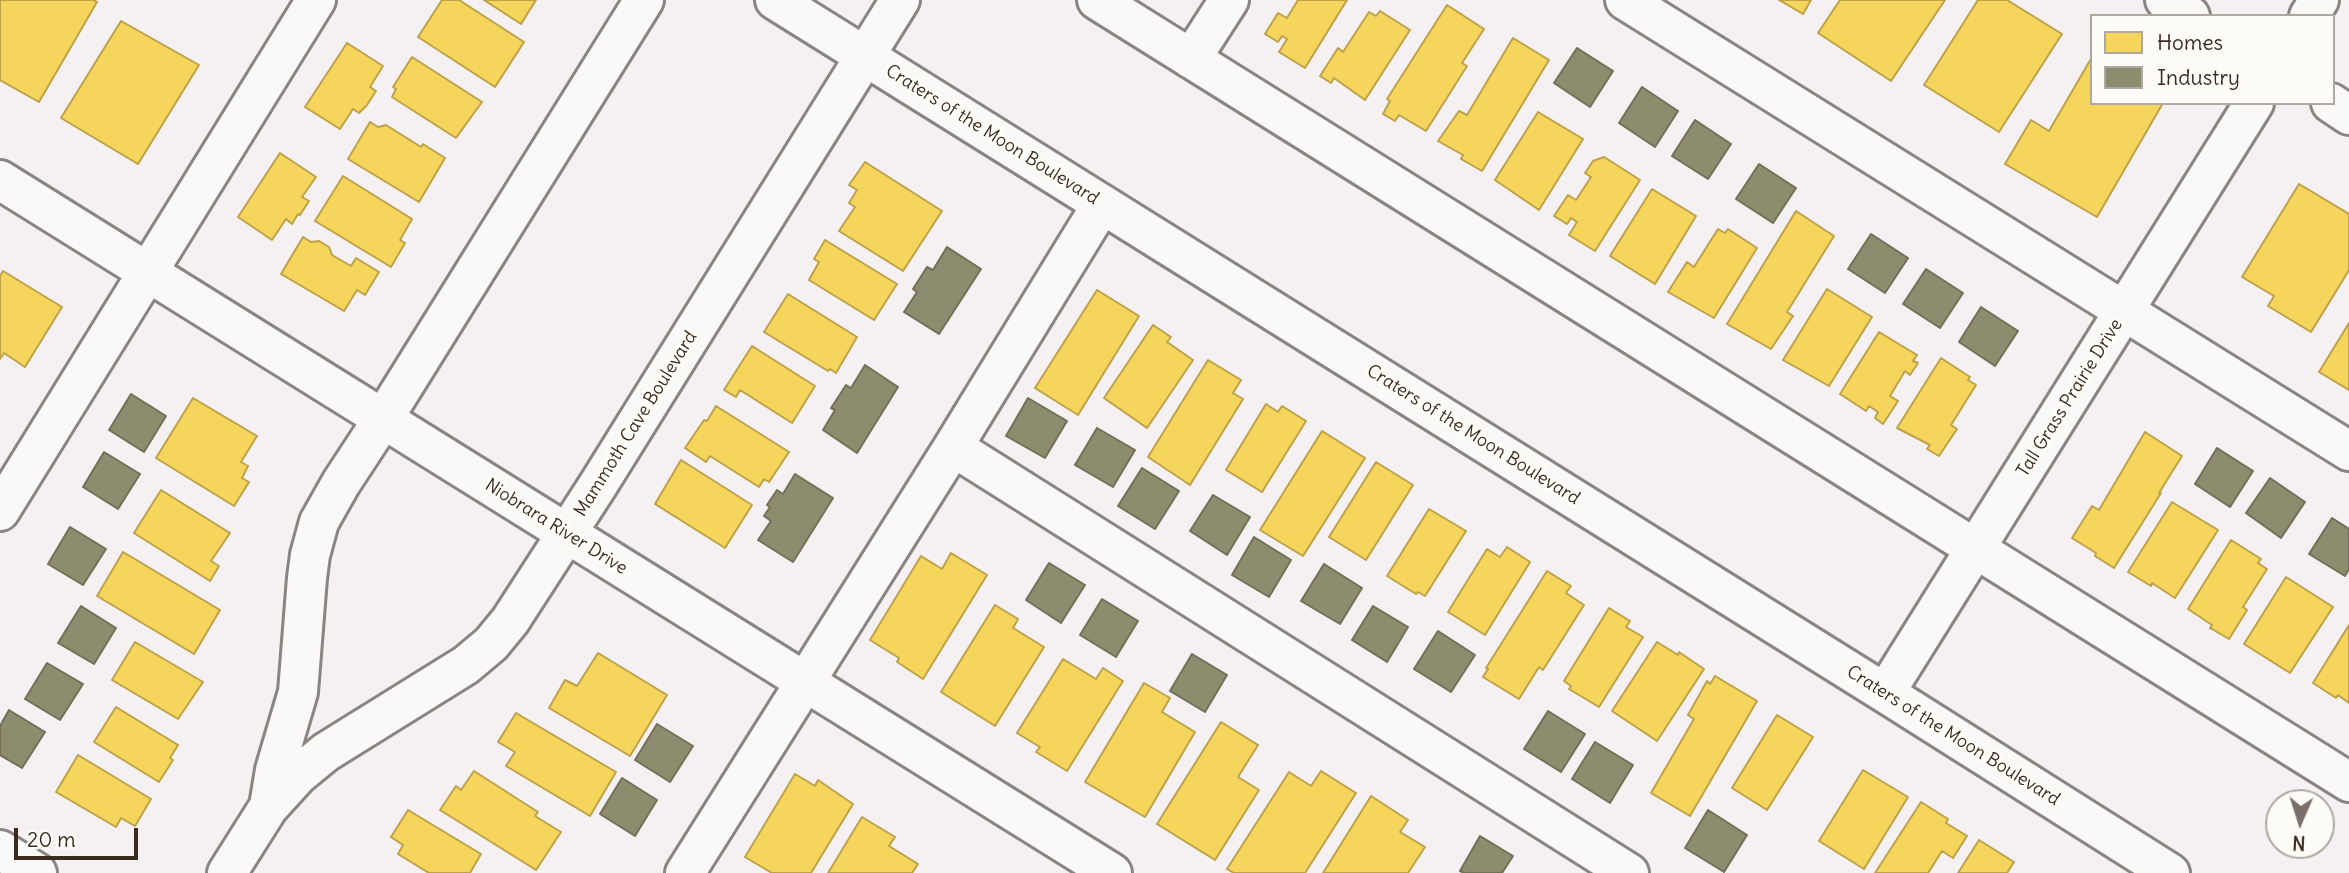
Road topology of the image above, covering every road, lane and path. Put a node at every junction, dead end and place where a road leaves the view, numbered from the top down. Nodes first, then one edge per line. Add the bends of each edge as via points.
1 (316, 0) edge
2 (644, 0) edge
3 (775, 0) edge
4 (900, 0) edge
5 (1097, 0) edge
6 (1229, 0) edge
7 (1625, 0) edge
8 (2165, 0) edge
9 (2187, 14) edge
10 (865, 56) junction
11 (1191, 59) junction
12 (2253, 105) edge
13 (2334, 105) edge
14 (2349, 115) edge
15 (0, 180) edge
16 (1102, 204) junction
17 (149, 273) junction
18 (2124, 311) junction
19 (383, 419) junction
20 (953, 447) junction
21 (2349, 451) edge
22 (0, 511) edge
23 (567, 533) junction
24 (1975, 548) junction
25 (804, 681) junction
26 (1885, 693) junction
27 (2349, 782) edge
28 (268, 808) junction
29 (0, 850) edge
30 (37, 873) edge
31 (228, 873) edge
32 (685, 873) edge
33 (1112, 873) edge
34 (1629, 873) edge
35 (2170, 873) edge

1 - 17 street
2 - 19 street, Mammoth Cave Boulevard
3 - 10 street, Craters of the Moon Boulevard
4 - 10 street, Mammoth Cave Boulevard
5 - 11 street
6 - 11 street
7 - 18 street
8 - 9 street
10 - 16 street, Craters of the Moon Boulevard
10 - 23 street, Mammoth Cave Boulevard
11 - 24 street
12 - 18 street, Tall Grass Prairie Drive
13 - 14 street
15 - 17 street, Niobrara River Drive
16 - 20 street
16 - 26 street, Craters of the Moon Boulevard
17 - 19 street, Niobrara River Drive
17 - 22 street
18 - 21 street
18 - 24 street, Tall Grass Prairie Drive
19 - 23 street, Niobrara River Drive
19 - 28 street, Mammoth Cave Boulevard via 319,522 307,578 298,692
20 - 25 street
20 - 34 street
23 - 25 street, Niobrara River Drive
23 - 28 street, Mammoth Cave Boulevard via 491,644 438,684 326,752
24 - 26 street, Tall Grass Prairie Drive
24 - 27 street
25 - 32 street
25 - 33 street, Niobrara River Drive
26 - 35 street, Craters of the Moon Boulevard
28 - 31 street, Mammoth Cave Boulevard
29 - 30 street

